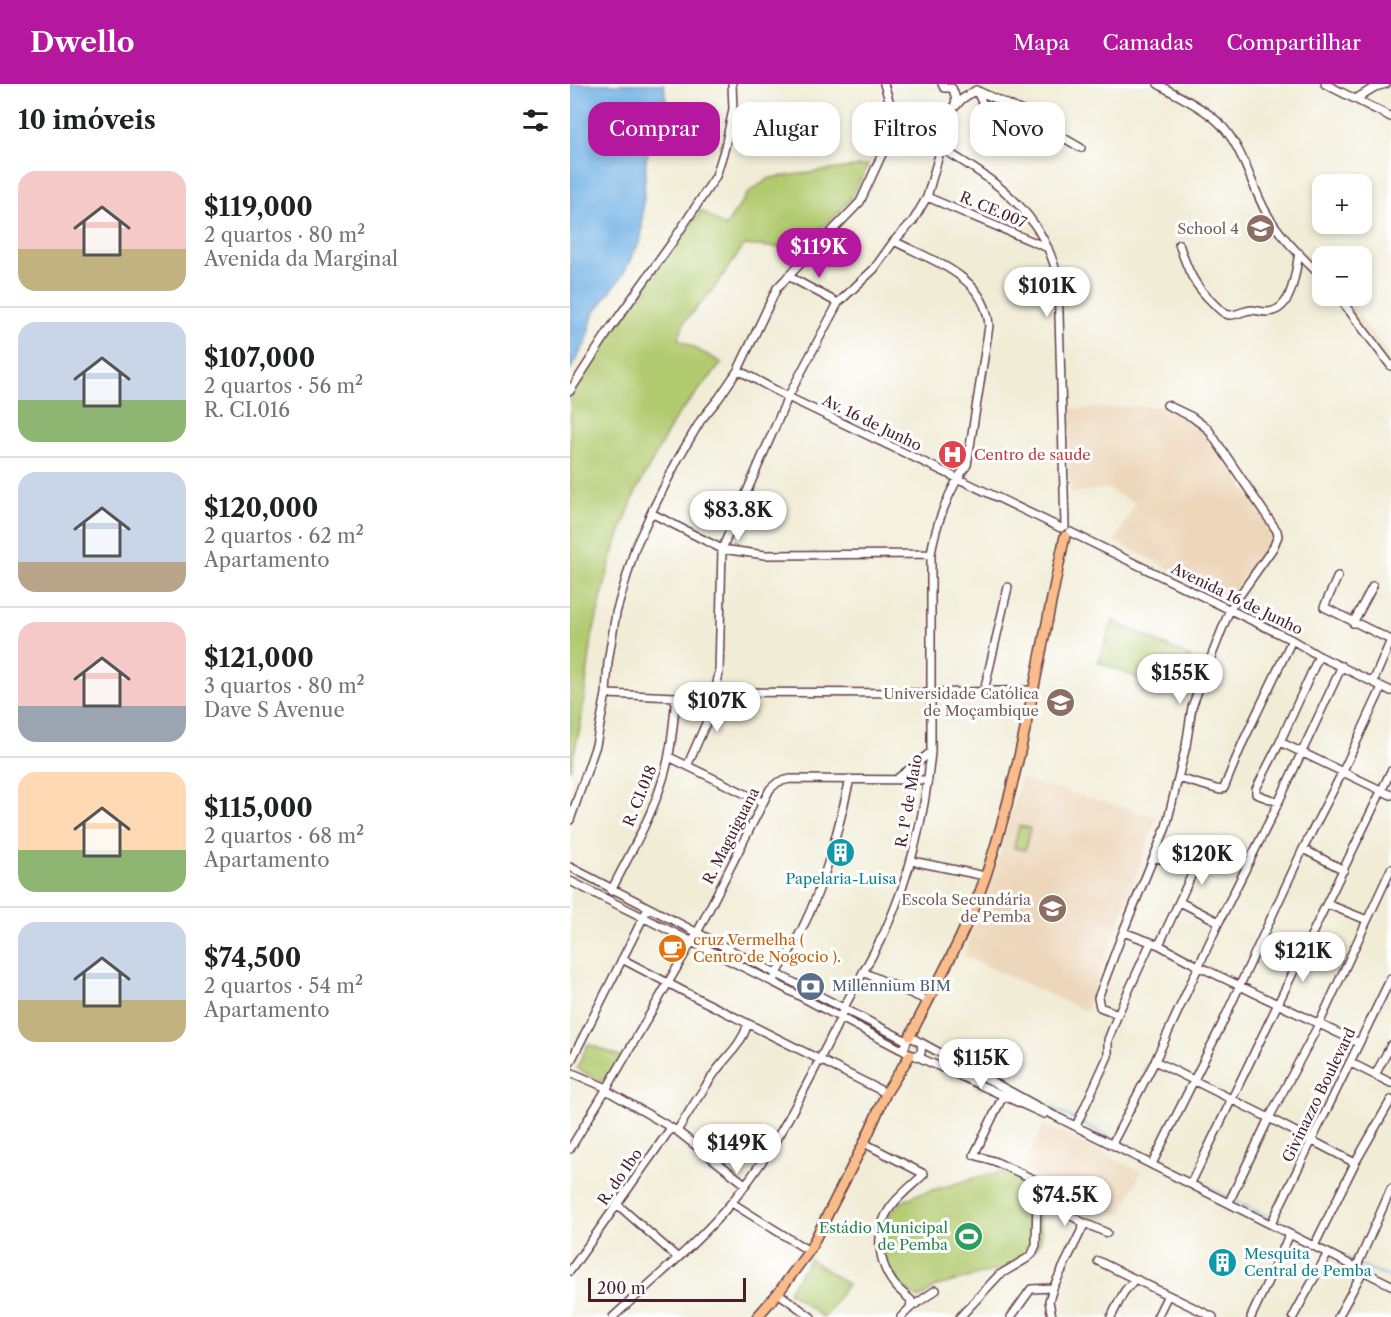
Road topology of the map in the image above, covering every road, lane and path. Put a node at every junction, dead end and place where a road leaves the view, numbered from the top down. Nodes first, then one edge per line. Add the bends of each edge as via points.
1 (732, 84) edge
2 (884, 84) edge
3 (942, 84) edge
4 (1158, 84) edge
5 (1325, 84) edge
6 (1386, 84) edge
7 (976, 90) junction
8 (1357, 99) junction
9 (890, 102) edge
10 (955, 102) edge
11 (982, 102) edge
12 (958, 104) edge
13 (1391, 117) edge
14 (1081, 148) dead end
15 (881, 156) edge
16 (938, 156) edge
17 (954, 156) edge
18 (927, 197) junction
19 (894, 241) junction
20 (1179, 244) dead end
21 (1048, 248) junction
22 (1299, 253) junction
23 (1312, 267) edge
24 (788, 276) junction
25 (838, 303) junction
26 (1346, 306) edge
27 (1391, 366) edge
28 (738, 370) junction
29 (570, 392) edge
30 (788, 397) junction
31 (1167, 405) dead end
32 (956, 479) junction
33 (651, 513) junction
34 (1065, 531) junction
35 (722, 549) junction
36 (931, 554) junction
37 (1338, 576) dead end
38 (1373, 586) dead end
39 (1008, 587) dead end
40 (1230, 609) junction
41 (1353, 623) junction
42 (1292, 640) junction
43 (1391, 640) edge
44 (1319, 656) junction
45 (1342, 666) junction
46 (1373, 682) junction
47 (1382, 687) junction
48 (1033, 690) junction
49 (984, 691) junction
50 (1391, 691) edge
51 (716, 692) junction
52 (932, 693) junction
53 (606, 694) junction
54 (675, 697) junction
55 (1280, 742) junction
56 (931, 752) junction
57 (1302, 752) junction
58 (669, 757) junction
59 (688, 764) junction
60 (1343, 771) junction
61 (1391, 771) edge
62 (1178, 778) junction
63 (850, 779) junction
64 (898, 779) junction
65 (928, 780) junction
66 (1381, 790) junction
67 (1391, 795) edge
68 (762, 802) junction
69 (1278, 802) junction
70 (570, 820) edge
71 (1303, 849) junction
72 (1154, 857) junction
73 (912, 861) junction
74 (570, 867) edge
75 (1391, 869) edge
76 (1344, 870) junction
77 (985, 876) junction
78 (570, 881) edge
79 (612, 890) junction
80 (607, 899) junction
81 (1180, 902) junction
82 (1327, 904) junction
83 (648, 908) junction
84 (642, 918) junction
85 (1366, 920) junction
86 (1219, 922) junction
87 (1123, 932) junction
88 (697, 933) junction
89 (691, 942) junction
90 (1151, 942) junction
91 (1160, 945) junction
92 (622, 958) junction
93 (1198, 966) junction
94 (863, 972) junction
95 (777, 974) junction
96 (1391, 978) edge
97 (773, 982) junction
98 (669, 983) junction
99 (1240, 986) junction
100 (928, 1001) junction
101 (1278, 1004) junction
102 (843, 1009) junction
103 (1118, 1014) junction
104 (841, 1017) junction
105 (748, 1024) junction
106 (1319, 1024) junction
107 (908, 1038) junction
108 (920, 1042) junction
109 (1359, 1043) junction
110 (1391, 1045) edge
111 (900, 1048) junction
112 (913, 1055) junction
113 (820, 1059) junction
114 (1155, 1061) junction
115 (570, 1063) edge
116 (1351, 1063) junction
117 (570, 1072) edge
118 (1375, 1075) junction
119 (1193, 1080) junction
120 (985, 1082) junction
121 (1391, 1083) edge
122 (606, 1089) junction
123 (886, 1093) junction
124 (1003, 1096) junction
125 (1232, 1099) junction
126 (1391, 1100) edge
127 (1055, 1116) junction
128 (1269, 1118) junction
129 (1076, 1126) junction
130 (674, 1129) junction
131 (1312, 1140) junction
132 (864, 1143) junction
133 (1112, 1144) junction
134 (570, 1149) edge
135 (1355, 1163) junction
136 (1152, 1164) junction
137 (1191, 1183) junction
138 (745, 1184) junction
139 (1391, 1189) edge
140 (1037, 1195) junction
141 (732, 1203) junction
142 (1229, 1203) junction
143 (618, 1205) junction
144 (1085, 1223) junction
145 (1271, 1224) junction
146 (1107, 1233) dead end
147 (1290, 1234) junction
148 (1314, 1246) junction
149 (809, 1251) junction
150 (1328, 1253) junction
151 (678, 1258) junction
152 (1098, 1261) dead end
153 (1360, 1270) junction
154 (570, 1271) edge
155 (1138, 1280) junction
156 (1391, 1285) edge
157 (1053, 1288) junction
158 (936, 1290) dead end
159 (778, 1293) junction
160 (1168, 1295) junction
161 (910, 1308) junction
162 (1197, 1314) edge
163 (613, 1317) edge
164 (757, 1317) edge
165 (811, 1317) edge
166 (901, 1317) edge
167 (960, 1317) edge
168 (1011, 1317) edge
169 (1052, 1317) edge
170 (1111, 1317) edge
171 (1157, 1317) edge
172 (1213, 1317) edge
173 (1251, 1317) edge
174 (1293, 1317) edge
175 (1338, 1317) edge

1 - 29 street via 733,108 716,176
2 - 9 street
3 - 10 street via 952,88
4 - 22 street via 1223,127 1267,213
5 - 8 street
6 - 8 street
7 - 11 street
7 - 12 street
7 - 14 street via 1042,120
8 - 13 street
15 - 24 street via 860,202
16 - 18 street
17 - 21 street via 1016,200 1035,223
18 - 19 street via 913,221
18 - 21 street, R. CE.007
19 - 25 street via 874,269
19 - 32 street, R. 1º de Maio via 970,283 988,310 987,345 967,465
20 - 22 street via 1198,288 1231,315 1248,310 1273,311 1284,305
21 - 34 street via 1058,279
22 - 23 street
24 - 25 street
24 - 28 street via 777,288
25 - 30 street
26 - 27 street
28 - 30 street, Av. 16 de Junho
28 - 33 street via 700,420
30 - 32 street, Av. 16 de Junho
30 - 35 street
31 - 40 street via 1208,429 1278,533 1273,548
32 - 34 street, Av. 16 de Junho
32 - 36 street, R. 1º de Maio
33 - 35 street
33 - 53 street via 635,548 616,613
34 - 40 street, Avenida 16 de Junho
34 - 48 highway
35 - 36 street via 765,555
35 - 51 street
36 - 52 street, R. 1º de Maio
37 - 41 street via 1323,606
38 - 41 street
39 - 49 street
40 - 42 street, Avenida 16 de Junho
40 - 62 street via 1192,707
41 - 43 street
42 - 44 street, Avenida 16 de Junho
42 - 62 street via 1224,788
43 - 46 street
44 - 45 street, Avenida 16 de Junho
44 - 55 street
45 - 46 street, Avenida 16 de Junho
45 - 57 street
46 - 47 street, Avenida 16 de Junho
47 - 50 street, Avenida 16 de Junho
47 - 60 street
48 - 49 street
48 - 77 highway
49 - 52 street
51 - 52 street
51 - 54 street
51 - 59 street via 705,729
52 - 56 street, R. 1º de Maio
53 - 54 street
53 - 70 street via 591,763
54 - 58 street, R. CI.018
55 - 57 street
55 - 69 street via 1256,792
56 - 64 street
56 - 65 street, R. 1º de Maio
57 - 60 street
57 - 69 street
58 - 59 street
58 - 79 street, R. CI.018 via 650,813
59 - 68 street
60 - 66 street
60 - 71 street
61 - 66 street
62 - 72 street
63 - 64 street, R. Maguiguana
63 - 68 street, R. Maguiguana via 778,782
63 - 95 street via 822,880 803,928
64 - 65 street, R. Maguiguana
65 - 73 street, R. 1º de Maio
66 - 67 street
66 - 76 street
68 - 88 street, R. Maguiguana
69 - 86 street
71 - 76 street
71 - 99 street
72 - 81 street via 1192,871
72 - 87 street
73 - 77 street
73 - 94 street, R. 1º de Maio
74 - 79 street
75 - 85 street
76 - 82 street
77 - 100 highway via 969,919
78 - 80 street
79 - 80 street, R. CI.018
79 - 83 street
80 - 84 street
81 - 86 street
81 - 91 street
82 - 85 street
82 - 101 street
83 - 84 street
83 - 88 street
84 - 89 street
84 - 92 street
85 - 106 street
86 - 93 street
87 - 90 street
87 - 103 street via 1098,998 1100,1007
88 - 89 street, R. Maguiguana
88 - 95 street
89 - 97 street
89 - 98 street, R. Maguiguana
90 - 91 street
90 - 103 street
91 - 93 street
92 - 98 street
92 - 115 street
93 - 99 street
93 - 114 street
94 - 100 street
94 - 102 street, R. 1º de Maio
95 - 97 street
95 - 102 street
96 - 109 street, Givinazzo Boulevard
97 - 104 street
98 - 105 street
98 - 122 street, R. Maguiguana
99 - 101 street
99 - 119 street
100 - 107 highway
101 - 106 street
101 - 125 street
102 - 104 street, R. 1º de Maio
102 - 107 street
103 - 129 street via 1108,1040 1108,1056
104 - 111 street
104 - 113 street
105 - 113 street
105 - 130 street, R. do Ibo via 743,1040
106 - 109 street
106 - 128 street
107 - 108 street
107 - 111 street via 905,1047
108 - 112 street via 922,1050
108 - 120 street
109 - 116 street, Givinazzo Boulevard
110 - 118 street
111 - 112 street
112 - 120 street
112 - 123 highway
113 - 123 street
113 - 138 street via 793,1113
114 - 119 street
114 - 133 street
116 - 118 street
116 - 131 street, Givinazzo Boulevard
117 - 122 street
118 - 121 street
119 - 125 street
119 - 136 street
120 - 124 street
120 - 127 street
122 - 130 street
122 - 134 street, R. Maguiguana
123 - 132 highway
124 - 127 street
124 - 140 street via 974,1155 1033,1179 1032,1189
125 - 128 street
125 - 137 street
126 - 135 street
127 - 129 street
128 - 131 street
128 - 142 street
129 - 133 street
130 - 138 street
130 - 143 street, R. do Ibo
131 - 135 street
131 - 145 street, Givinazzo Boulevard
132 - 149 highway
132 - 161 street via 924,1174 890,1208 880,1234 885,1266 893,1283 911,1300
133 - 136 street
135 - 148 street
136 - 137 street
137 - 142 street
138 - 141 street
139 - 153 street
140 - 144 street
140 - 167 street via 1036,1245 1032,1254 999,1275
141 - 149 street
141 - 151 street
142 - 145 street
143 - 151 street
143 - 154 street, R. do Ibo
144 - 146 street
144 - 157 street
145 - 147 street
147 - 148 street
147 - 173 street
148 - 150 street
149 - 159 highway
150 - 153 street
150 - 174 street
151 - 163 street
152 - 155 street
153 - 156 street
153 - 175 street
155 - 160 street
155 - 170 street via 1128,1287
157 - 168 street via 1031,1289
157 - 169 street via 1049,1301
158 - 161 street
159 - 164 highway
159 - 165 street
160 - 162 street
160 - 171 street
161 - 166 street
162 - 172 street

